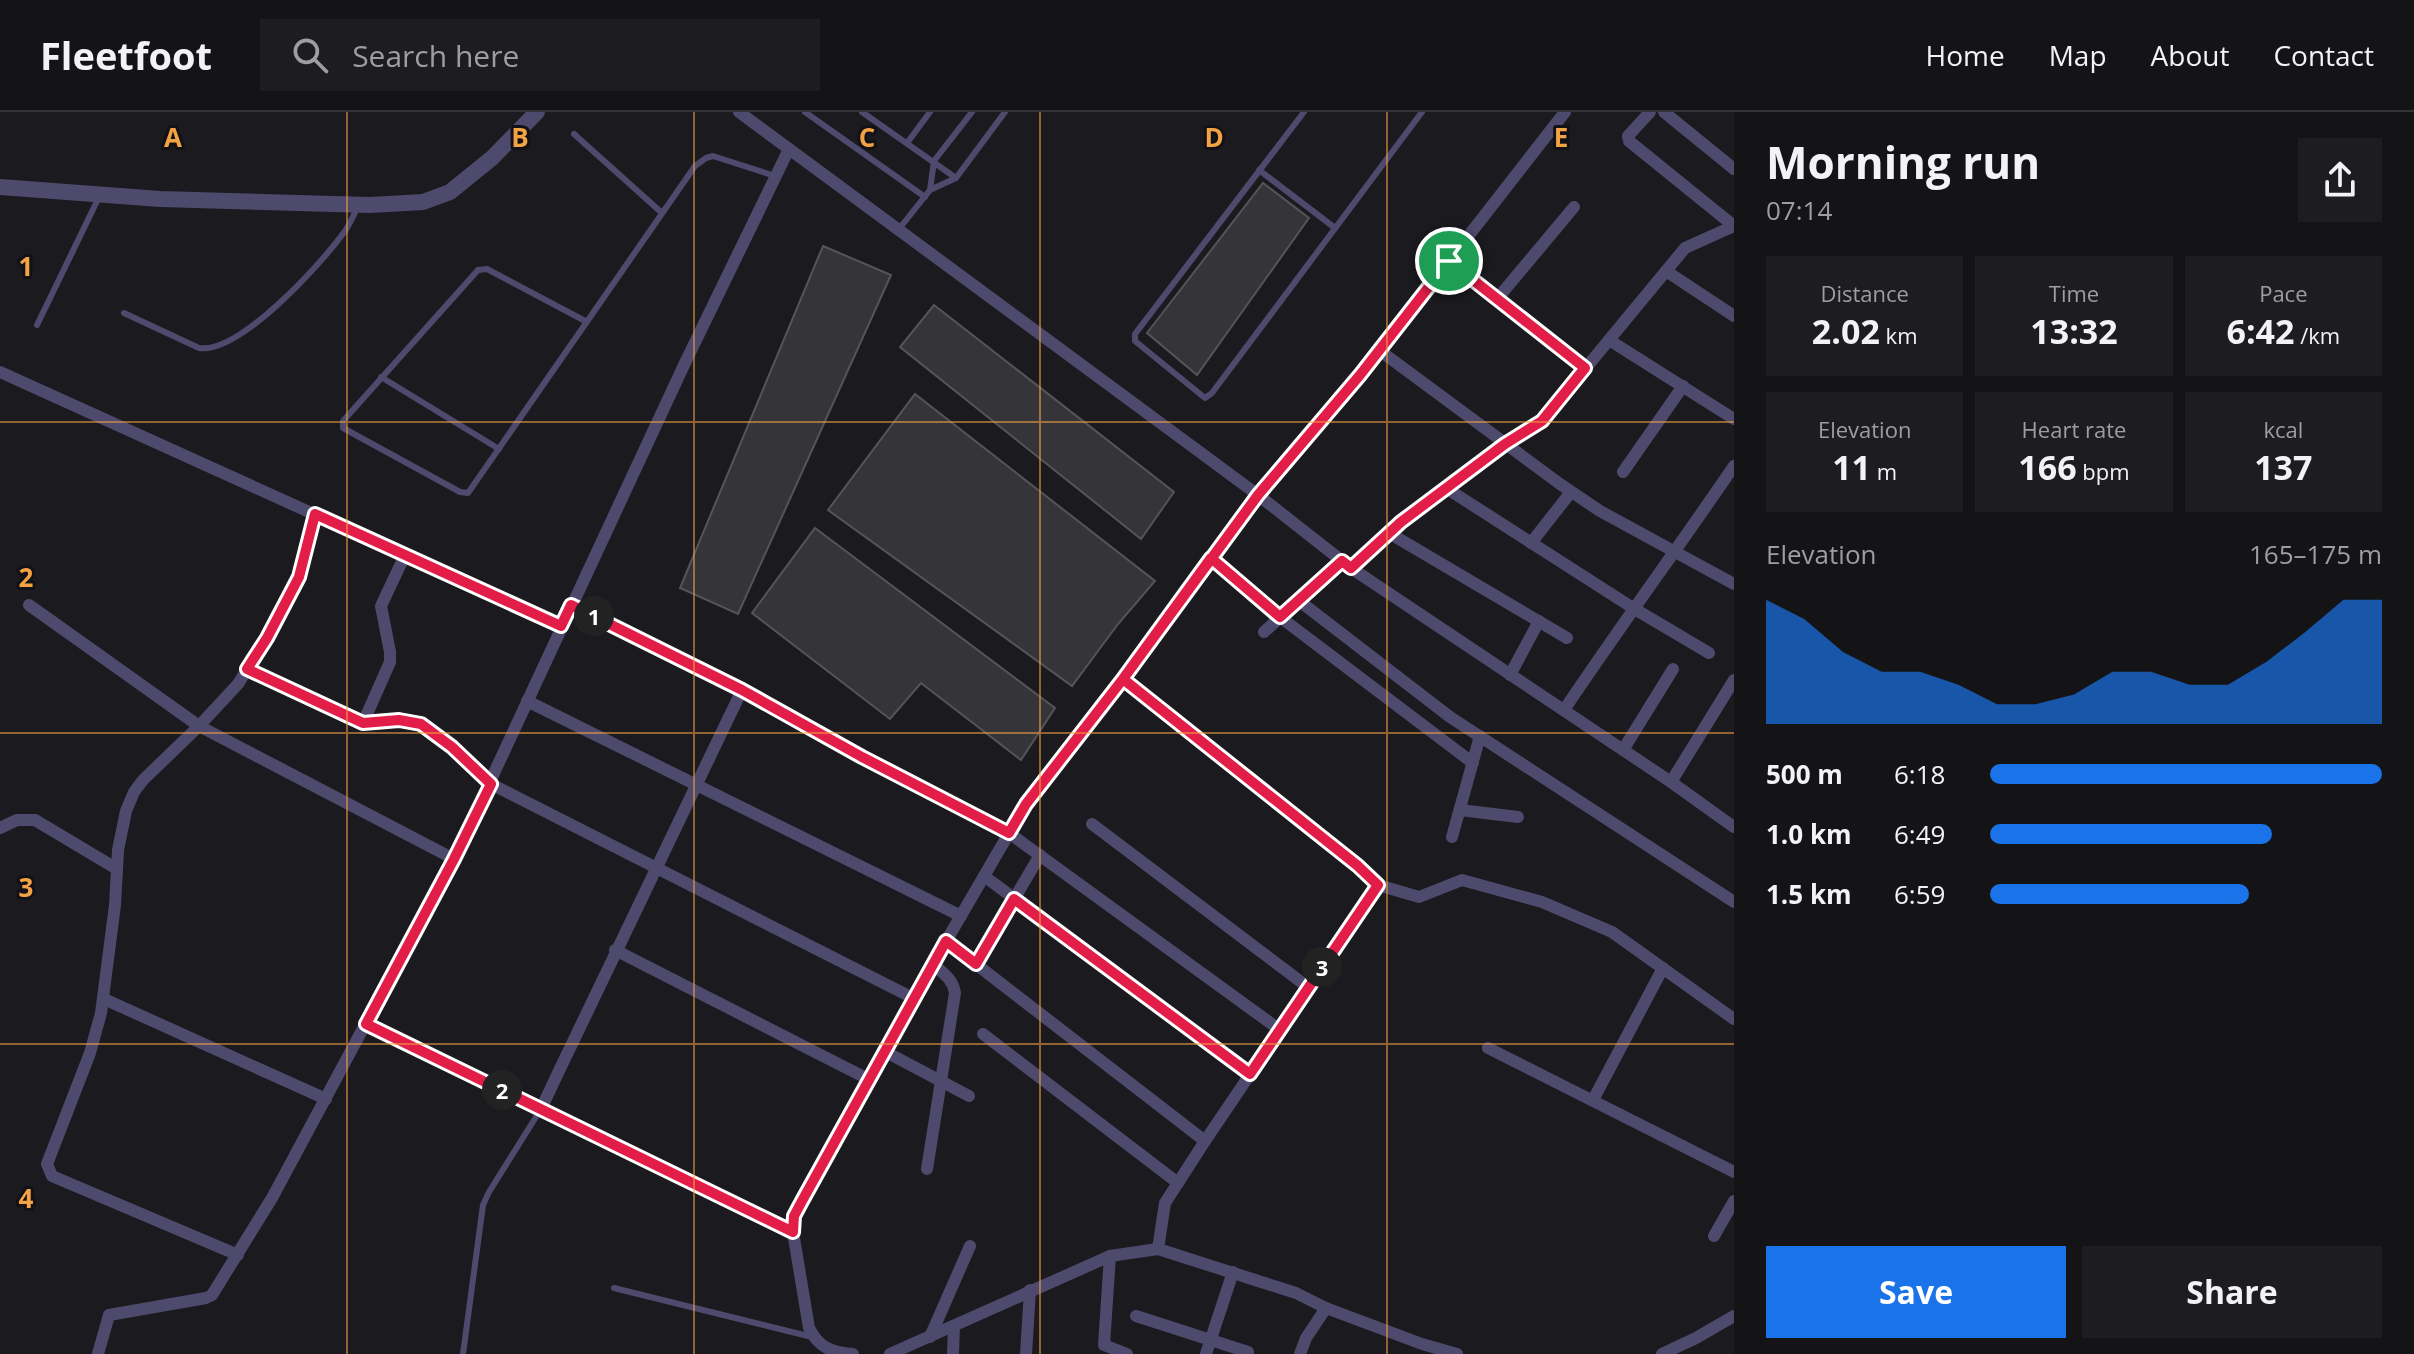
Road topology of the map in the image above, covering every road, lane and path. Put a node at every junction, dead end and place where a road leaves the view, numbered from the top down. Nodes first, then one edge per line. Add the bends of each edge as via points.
1 (537, 112) edge
2 (739, 112) edge
3 (805, 112) edge
4 (862, 112) edge
5 (930, 112) edge
6 (972, 112) edge
7 (1005, 112) edge
8 (1304, 112) edge
9 (1422, 112) edge
10 (1565, 112) edge
11 (1650, 112) edge
12 (1664, 112) edge
13 (574, 134) dead end
14 (907, 143) junction
15 (789, 149) junction
16 (934, 161) junction
17 (1734, 169) edge
18 (1259, 170) junction
19 (775, 176) junction
20 (956, 178) junction
21 (0, 187) edge
22 (930, 190) junction
23 (100, 194) junction
24 (925, 197) junction
25 (358, 205) junction
26 (1574, 207) dead end
27 (662, 213) junction
28 (1734, 226) edge
29 (1335, 228) junction
30 (899, 229) junction
31 (1449, 261) junction
32 (1666, 271) junction
33 (1497, 299) junction
34 (124, 313) dead end
35 (1734, 316) edge
36 (587, 322) junction
37 (37, 325) dead end
38 (1609, 340) junction
39 (1379, 350) junction
40 (1585, 368) junction
41 (0, 372) edge
42 (381, 377) junction
43 (1683, 386) junction
44 (1734, 419) edge
45 (1505, 444) junction
46 (499, 449) junction
47 (1732, 471) edge
48 (1623, 472) dead end
49 (1446, 488) junction
50 (1571, 492) junction
51 (1258, 495) junction
52 (315, 514) junction
53 (1389, 533) junction
54 (1531, 543) junction
55 (1674, 553) junction
56 (405, 555) junction
57 (1211, 558) junction
58 (1346, 564) junction
59 (1734, 584) edge
60 (1298, 600) junction
61 (29, 605) dead end
62 (571, 605) junction
63 (1633, 608) junction
64 (1280, 617) junction
65 (1539, 621) junction
66 (561, 626) junction
67 (1264, 632) dead end
68 (1567, 638) dead end
69 (1709, 653) dead end
70 (247, 669) junction
71 (1673, 669) dead end
72 (1510, 675) junction
73 (1123, 679) junction
74 (1734, 680) edge
75 (742, 690) junction
76 (527, 701) junction
77 (1728, 702) edge
78 (1564, 710) junction
79 (363, 723) junction
80 (199, 726) junction
81 (1480, 736) junction
82 (1623, 750) junction
83 (1473, 763) junction
84 (1671, 782) junction
85 (491, 784) junction
86 (697, 785) junction
87 (1460, 810) junction
88 (1518, 817) dead end
89 (1092, 824) dead end
90 (1734, 827) edge
91 (0, 828) edge
92 (1009, 833) junction
93 (1452, 837) dead end
94 (1040, 855) junction
95 (454, 859) junction
96 (117, 869) junction
97 (657, 869) junction
98 (984, 876) junction
99 (1378, 885) junction
100 (1014, 899) junction
101 (1734, 902) edge
102 (961, 916) junction
103 (946, 941) junction
104 (615, 950) junction
105 (933, 964) junction
106 (976, 964) junction
107 (1663, 968) junction
108 (1309, 988) junction
109 (913, 998) junction
110 (104, 999) junction
111 (1734, 1019) edge
112 (366, 1024) junction
113 (1280, 1030) junction
114 (983, 1034) dead end
115 (1488, 1048) dead end
116 (884, 1051) junction
117 (1250, 1074) junction
118 (868, 1079) junction
119 (940, 1081) junction
120 (969, 1096) dead end
121 (326, 1099) junction
122 (1593, 1100) junction
123 (541, 1109) junction
124 (1205, 1141) junction
125 (927, 1169) dead end
126 (1734, 1172) edge
127 (1178, 1183) junction
128 (1734, 1202) edge
129 (793, 1232) junction
130 (1714, 1236) dead end
131 (970, 1246) dead end
132 (1158, 1249) junction
133 (238, 1255) junction
134 (1110, 1256) junction
135 (1233, 1272) junction
136 (614, 1288) dead end
137 (1030, 1290) junction
138 (1326, 1308) junction
139 (1136, 1316) dead end
140 (1734, 1316) edge
141 (954, 1326) junction
142 (930, 1337) junction
143 (814, 1338) junction
144 (1210, 1340) junction
145 (827, 1352) edge
146 (1248, 1352) dead end
147 (98, 1354) edge
148 (463, 1354) edge
149 (853, 1354) edge
150 (890, 1354) edge
151 (953, 1354) edge
152 (1026, 1354) edge
153 (1127, 1354) edge
154 (1206, 1354) edge
155 (1300, 1354) edge
156 (1457, 1354) edge
157 (1662, 1354) edge

1 - 25 street via 450,192 423,202
2 - 15 street
3 - 24 lane
4 - 14 lane
5 - 14 lane
6 - 16 lane
7 - 20 lane
8 - 18 lane
9 - 29 lane
10 - 31 street
11 - 28 street via 1629,141
12 - 17 street
13 - 27 lane
14 - 16 lane
15 - 19 street
15 - 30 street
16 - 20 lane
16 - 22 lane
18 - 29 lane
18 - 29 lane via 1135,334 1135,341 1202,396 1212,393
19 - 27 lane via 720,157 706,158
19 - 62 street
20 - 22 lane
21 - 23 street
22 - 24 lane
23 - 25 street
23 - 37 lane
24 - 30 lane
25 - 34 lane via 343,234 267,316 212,347 199,348
26 - 33 street
27 - 36 lane
28 - 32 street via 1685,248
30 - 51 street
31 - 33 street
31 - 39 street
32 - 35 street
32 - 38 street
33 - 40 street
36 - 42 lane via 487,269 478,270
36 - 46 lane
38 - 40 street
38 - 43 street
39 - 45 street
39 - 51 street
40 - 45 street via 1542,421
41 - 52 street
42 - 46 lane
42 - 46 lane via 343,421 343,428 465,494
43 - 44 street
43 - 48 street
45 - 49 street
45 - 50 street
47 - 55 street
49 - 53 street
49 - 54 street
50 - 54 street
50 - 55 street
51 - 57 street
51 - 58 street
52 - 56 street
52 - 70 street via 299,577
53 - 58 street
53 - 65 street
54 - 63 street
55 - 59 street
55 - 63 street
56 - 66 street
56 - 79 street via 381,606 390,662
57 - 64 street
57 - 73 street
58 - 60 street
58 - 72 street
60 - 64 street
60 - 81 street
61 - 80 street
62 - 66 street
62 - 75 street
63 - 69 street
63 - 78 street
64 - 67 street
64 - 83 street
65 - 68 street
65 - 72 street
66 - 76 street
70 - 79 street
70 - 80 street
71 - 82 street
72 - 78 street
73 - 92 street
73 - 99 street
74 - 77 street
75 - 86 street
75 - 92 street
76 - 85 street
76 - 86 street
77 - 84 street
78 - 82 street
79 - 85 street via 421,724
80 - 95 street
80 - 96 street via 134,792 121,831
81 - 83 street
81 - 101 street
82 - 84 street
83 - 87 street
84 - 90 street
85 - 95 street
85 - 97 street
86 - 97 street
86 - 102 street
87 - 88 street
87 - 93 street
89 - 108 street
91 - 96 street via 17,820 35,820
92 - 94 street
92 - 98 street
94 - 100 street
94 - 113 street
95 - 112 street
96 - 110 street
97 - 104 street
97 - 109 street
98 - 100 street
98 - 102 street
99 - 107 street via 1419,897 1462,880 1522,895 1612,932
99 - 108 street
100 - 106 street
100 - 117 street
102 - 103 street
103 - 105 street
103 - 106 street
104 - 118 street
104 - 123 street
105 - 109 street
105 - 119 street via 950,979 955,993
106 - 124 street
107 - 111 street
107 - 122 street
108 - 113 street
109 - 116 street
110 - 121 street
110 - 133 street via 48,1170
112 - 121 street
112 - 123 street
113 - 117 street
114 - 127 street
115 - 122 street
116 - 118 street
116 - 119 street
117 - 124 street
118 - 129 street via 794,1216
119 - 120 street
119 - 125 street
121 - 133 street
122 - 126 street
123 - 129 street
123 - 148 lane via 483,1205
124 - 127 street
127 - 132 street via 1165,1203
128 - 130 street
129 - 143 street
131 - 142 street
132 - 134 street
132 - 135 street
133 - 147 street via 206,1298 109,1315
134 - 137 street
134 - 153 street via 1104,1343
135 - 138 street
135 - 144 street
136 - 143 lane
137 - 141 street
137 - 152 street
138 - 155 street
138 - 156 street
139 - 144 street
140 - 157 street
141 - 142 street
141 - 151 street
142 - 150 street
143 - 145 street
144 - 146 street
144 - 154 street
145 - 149 street

